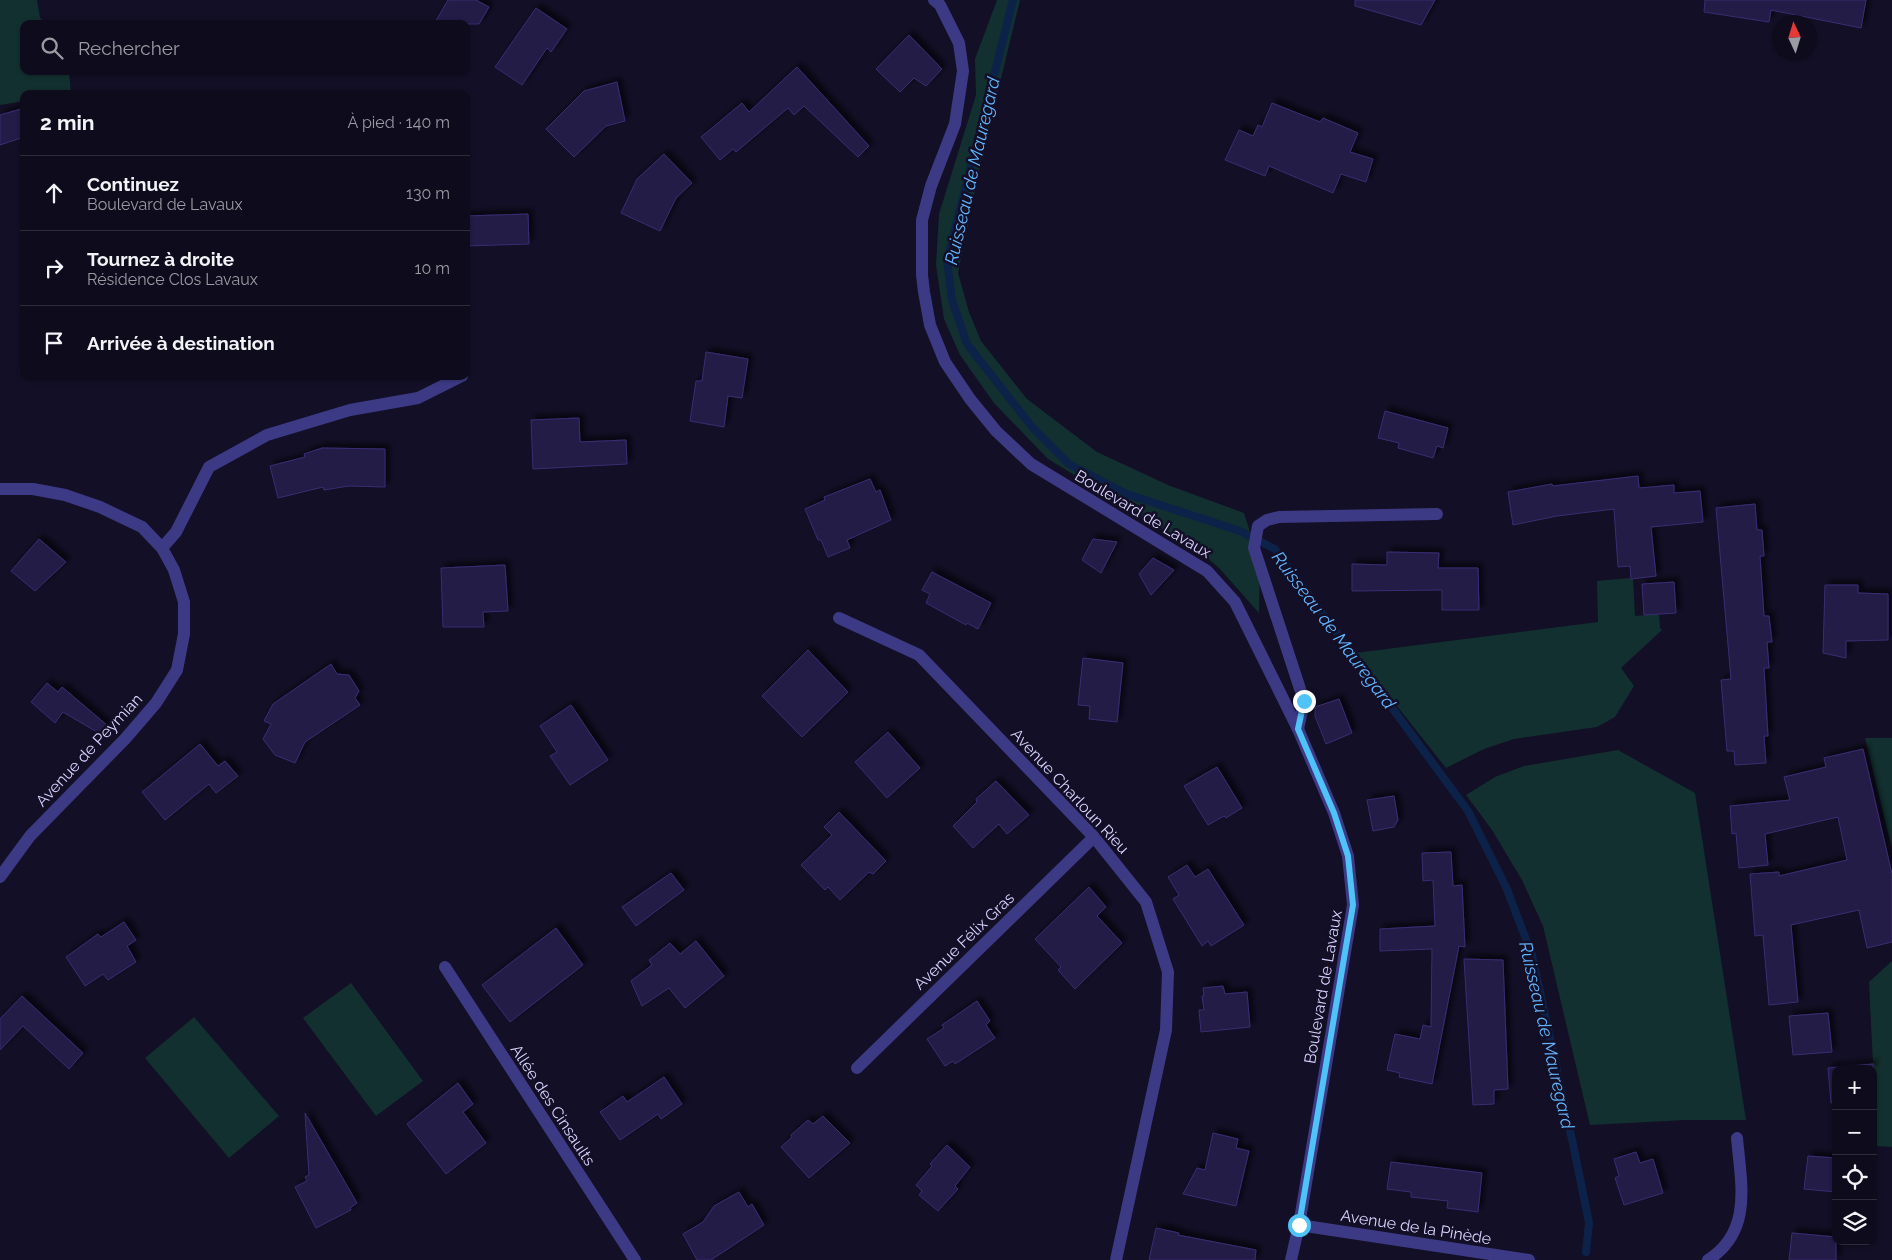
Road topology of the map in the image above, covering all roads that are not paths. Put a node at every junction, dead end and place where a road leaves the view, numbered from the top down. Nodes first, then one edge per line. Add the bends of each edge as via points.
1 (934, 0) edge
2 (454, 380) edge
3 (0, 489) edge
4 (1438, 514) dead end
5 (162, 548) junction
6 (839, 618) dead end
7 (1298, 729) junction
8 (1094, 837) junction
9 (0, 877) edge
10 (444, 967) dead end
11 (857, 1068) dead end
12 (1737, 1138) dead end
13 (1299, 1225) junction
14 (635, 1260) edge
15 (1116, 1260) edge
16 (1291, 1260) edge
17 (1529, 1260) edge
18 (1708, 1260) edge

1 - 7 street, Boulevard de Lavaux via 959,43 963,71 955,124 931,186 922,220 924,292 930,325 945,362 996,431 1031,464 1207,571 1235,602
2 - 5 street via 418,398 350,410 267,435 209,468 176,532
3 - 5 street, Avenue de Peymian via 33,489 100,507 142,527
4 - 7 street via 1279,517 1258,526 1254,548 1304,701
5 - 9 street, Avenue de Peymian via 174,570 184,602 184,634 177,670 156,703 30,836
6 - 8 street, Avenue Charloun Rieu via 919,656
7 - 13 street, Boulevard de Lavaux via 1334,813 1348,856 1353,905
8 - 11 street, Avenue Félix Gras
8 - 15 street, Avenue Charloun Rieu via 1146,902 1168,972 1166,1030
10 - 14 street, Allée des Cinsaults
12 - 18 street via 1742,1200 1737,1228
13 - 16 street, Boulevard de Lavaux
13 - 17 street, Avenue de la Pinède

